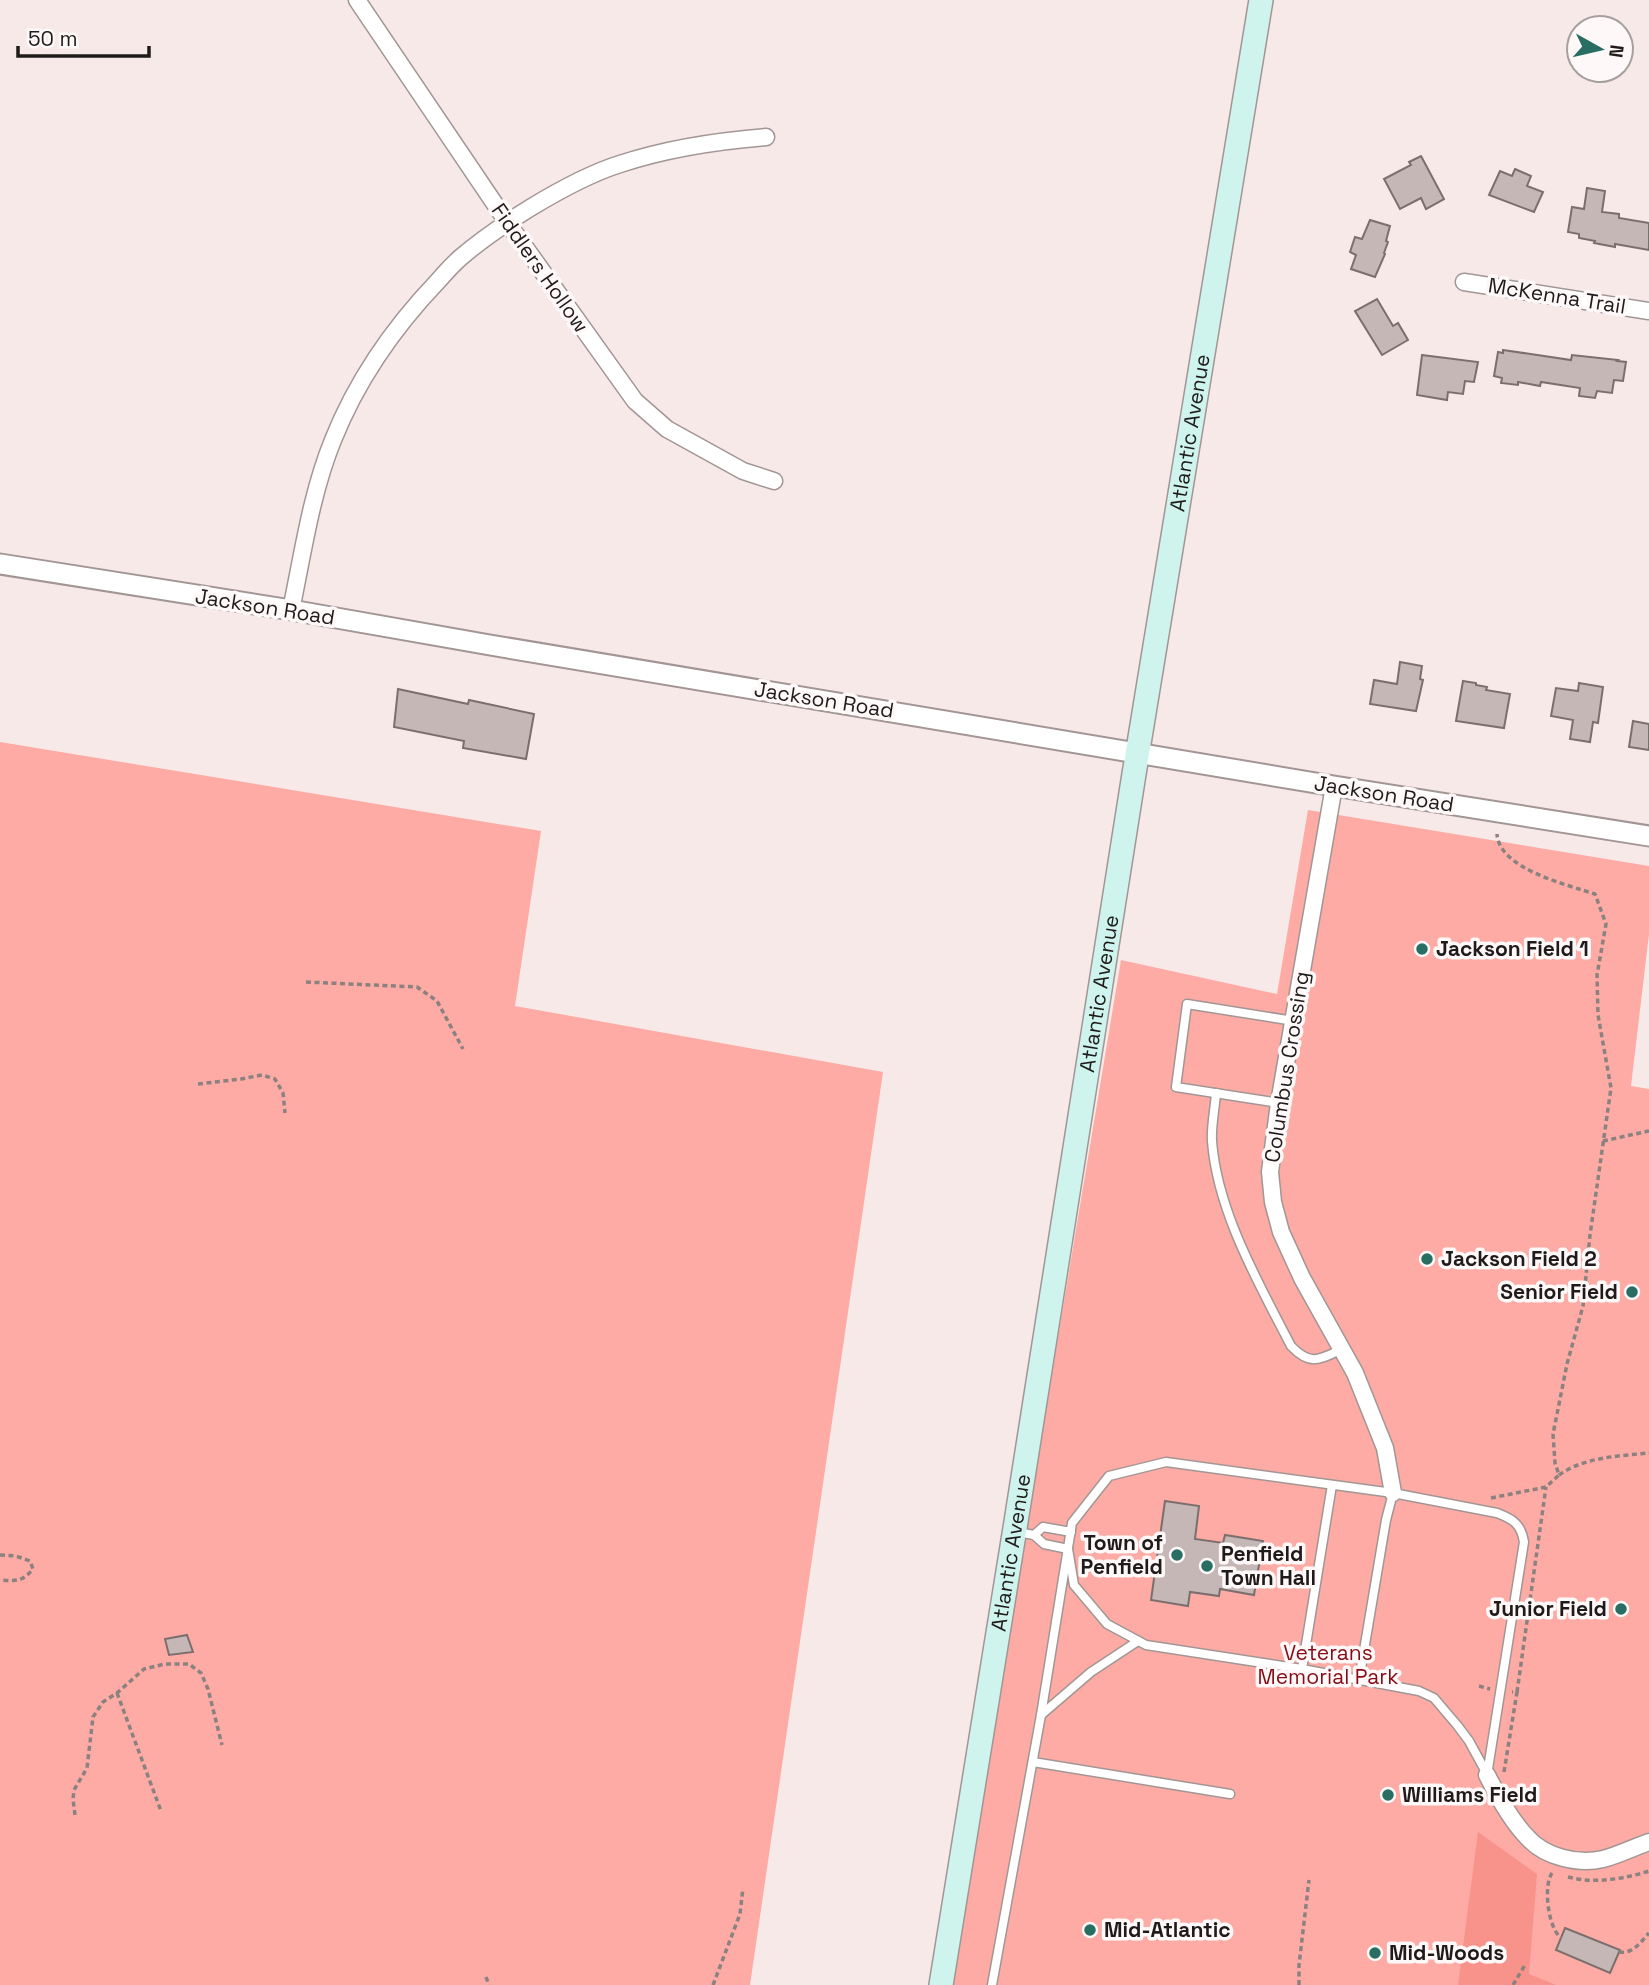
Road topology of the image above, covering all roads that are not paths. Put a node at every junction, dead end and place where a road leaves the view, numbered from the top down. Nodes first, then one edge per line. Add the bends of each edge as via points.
1 (357, 0) edge
2 (1261, 0) edge
3 (766, 137) dead end
4 (507, 222) junction
5 (1464, 282) dead end
6 (1649, 311) edge
7 (774, 481) dead end
8 (0, 564) edge
9 (290, 610) junction
10 (1138, 752) junction
11 (1334, 786) junction
12 (1649, 836) edge
13 (1294, 1021) junction
14 (1216, 1093) junction
15 (1279, 1103) junction
16 (1342, 1349) junction
17 (1332, 1485) junction
18 (1393, 1493) junction
19 (1070, 1532) junction
20 (1024, 1533) junction
21 (1068, 1549) junction
22 (1138, 1641) junction
23 (1302, 1669) junction
24 (1359, 1680) junction
25 (1041, 1715) junction
26 (1033, 1762) junction
27 (1487, 1775) junction
28 (1230, 1794) dead end
29 (1649, 1842) edge
30 (941, 1985) edge
31 (992, 1985) edge

1 - 4 street, Fiddlers Hollow
2 - 10 main road, Atlantic Avenue
3 - 4 street via 680,147 618,164 556,191
4 - 7 street, Fiddlers Hollow via 635,401 667,429 743,471
4 - 9 street via 460,258 414,307 359,388 333,440 314,497
5 - 6 street, McKenna Trail
8 - 9 street, Jackson Road
9 - 10 street, Jackson Road
10 - 11 street, Jackson Road
10 - 20 main road, Atlantic Avenue
11 - 12 street, Jackson Road
11 - 13 street, Columbus Crossing
13 - 14 lane via 1187,1004 1176,1087
13 - 15 street, Columbus Crossing
14 - 15 lane
14 - 16 lane via 1212,1140 1219,1184 1244,1253 1301,1357 1322,1359
15 - 16 street, Columbus Crossing via 1270,1172 1273,1202 1302,1278
16 - 18 street, Columbus Crossing via 1385,1448
17 - 18 lane
17 - 19 lane via 1166,1462 1109,1476 1072,1523
17 - 23 lane
18 - 24 lane
18 - 27 lane via 1497,1513 1511,1518 1522,1531 1524,1542
19 - 20 lane via 1043,1527
19 - 21 lane
20 - 21 lane via 1044,1544
20 - 30 main road, Atlantic Avenue
21 - 22 lane via 1074,1585 1107,1624
21 - 25 lane
22 - 23 lane
22 - 25 lane via 1091,1672
23 - 24 lane
24 - 27 lane via 1434,1698 1469,1741
25 - 26 lane
26 - 28 lane
26 - 31 lane
27 - 29 street via 1529,1839 1547,1852 1584,1861

